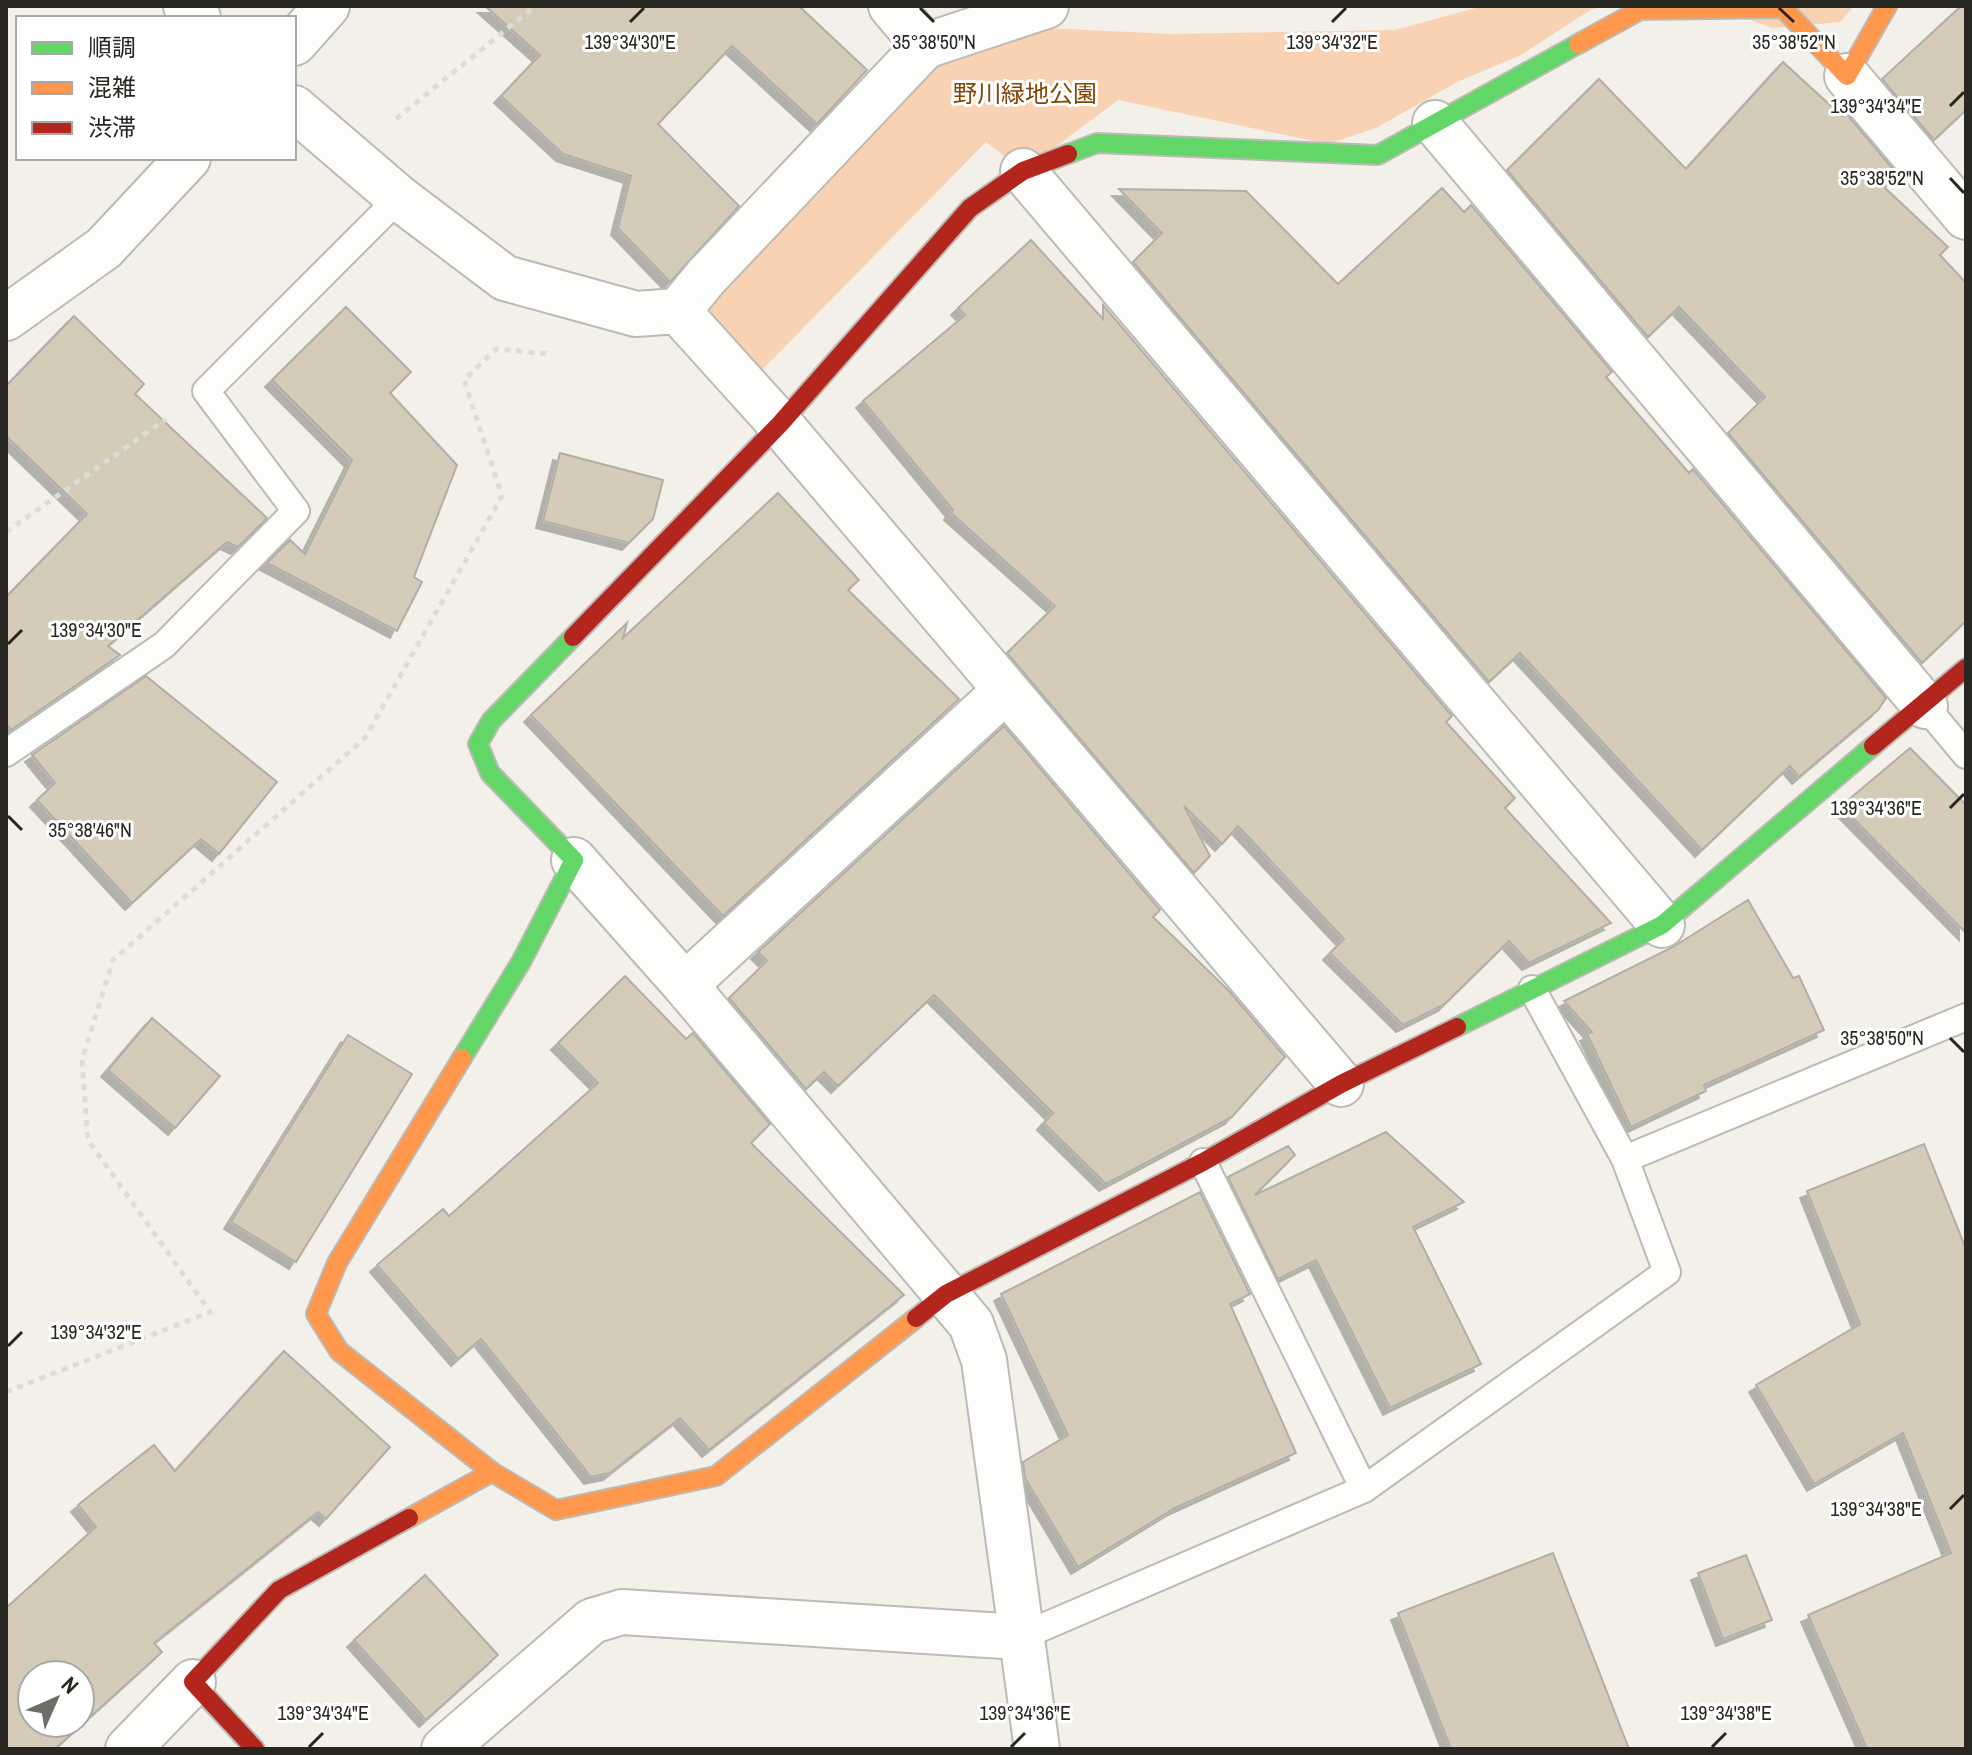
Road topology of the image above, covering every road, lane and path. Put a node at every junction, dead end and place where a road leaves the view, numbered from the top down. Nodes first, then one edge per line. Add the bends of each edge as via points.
1 (327, 6) edge
2 (535, 6) edge
3 (891, 6) edge
4 (1046, 6) edge
5 (1887, 6) edge
6 (1782, 7) edge
7 (296, 41) edge
8 (925, 46) junction
9 (1847, 76) junction
10 (296, 110) edge
11 (1435, 123) junction
12 (350, 156) junction
13 (186, 160) edge
14 (1023, 171) junction
15 (399, 198) junction
16 (1966, 217) edge
17 (678, 311) junction
18 (6, 318) edge
19 (559, 354) dead end
20 (206, 391) junction
21 (780, 424) junction
22 (6, 532) edge
23 (1966, 668) edge
24 (1004, 692) junction
25 (1925, 706) junction
26 (6, 753) edge
27 (1966, 755) edge
28 (574, 860) junction
29 (1662, 925) junction
30 (685, 985) junction
31 (1532, 989) junction
32 (1966, 1017) edge
33 (1341, 1084) junction
34 (1625, 1159) junction
35 (1203, 1162) junction
36 (946, 1294) junction
37 (6, 1392) edge
38 (492, 1472) junction
39 (1364, 1489) junction
40 (1020, 1637) junction
41 (193, 1682) junction
42 (128, 1749) edge
43 (255, 1749) edge
44 (444, 1749) edge
45 (1037, 1749) edge

1 - 7 street
2 - 12 path
3 - 8 street
4 - 8 street
5 - 9 street
6 - 9 street
6 - 11 street via 1640,10
8 - 17 street
9 - 16 street
10 - 12 street
11 - 14 street via 1378,155 1097,143
11 - 25 street
12 - 15 street
13 - 18 street via 104,248
14 - 21 street via 970,208
14 - 29 street
15 - 17 street via 505,278 636,314
15 - 20 lane
17 - 21 street
19 - 37 path via 496,349 464,380 502,496 365,738 113,960 82,1060 88,1140 210,1312
20 - 22 path
20 - 26 lane via 296,511 164,645
21 - 24 street
21 - 28 street via 491,721 478,744 490,773
23 - 25 street
24 - 30 street
24 - 33 street
25 - 27 lane
25 - 29 street
28 - 30 street
28 - 38 street via 521,962 337,1263 316,1314 339,1351
29 - 31 street
30 - 36 street
31 - 33 street
31 - 34 lane
32 - 34 lane
33 - 35 street
34 - 39 lane via 1667,1272
35 - 36 street
35 - 39 lane
36 - 38 street via 716,1476 556,1510
36 - 40 street via 971,1324 984,1360
38 - 41 street via 279,1590
39 - 40 lane
40 - 44 street via 622,1612 592,1621
40 - 45 street
41 - 42 street
41 - 43 street

